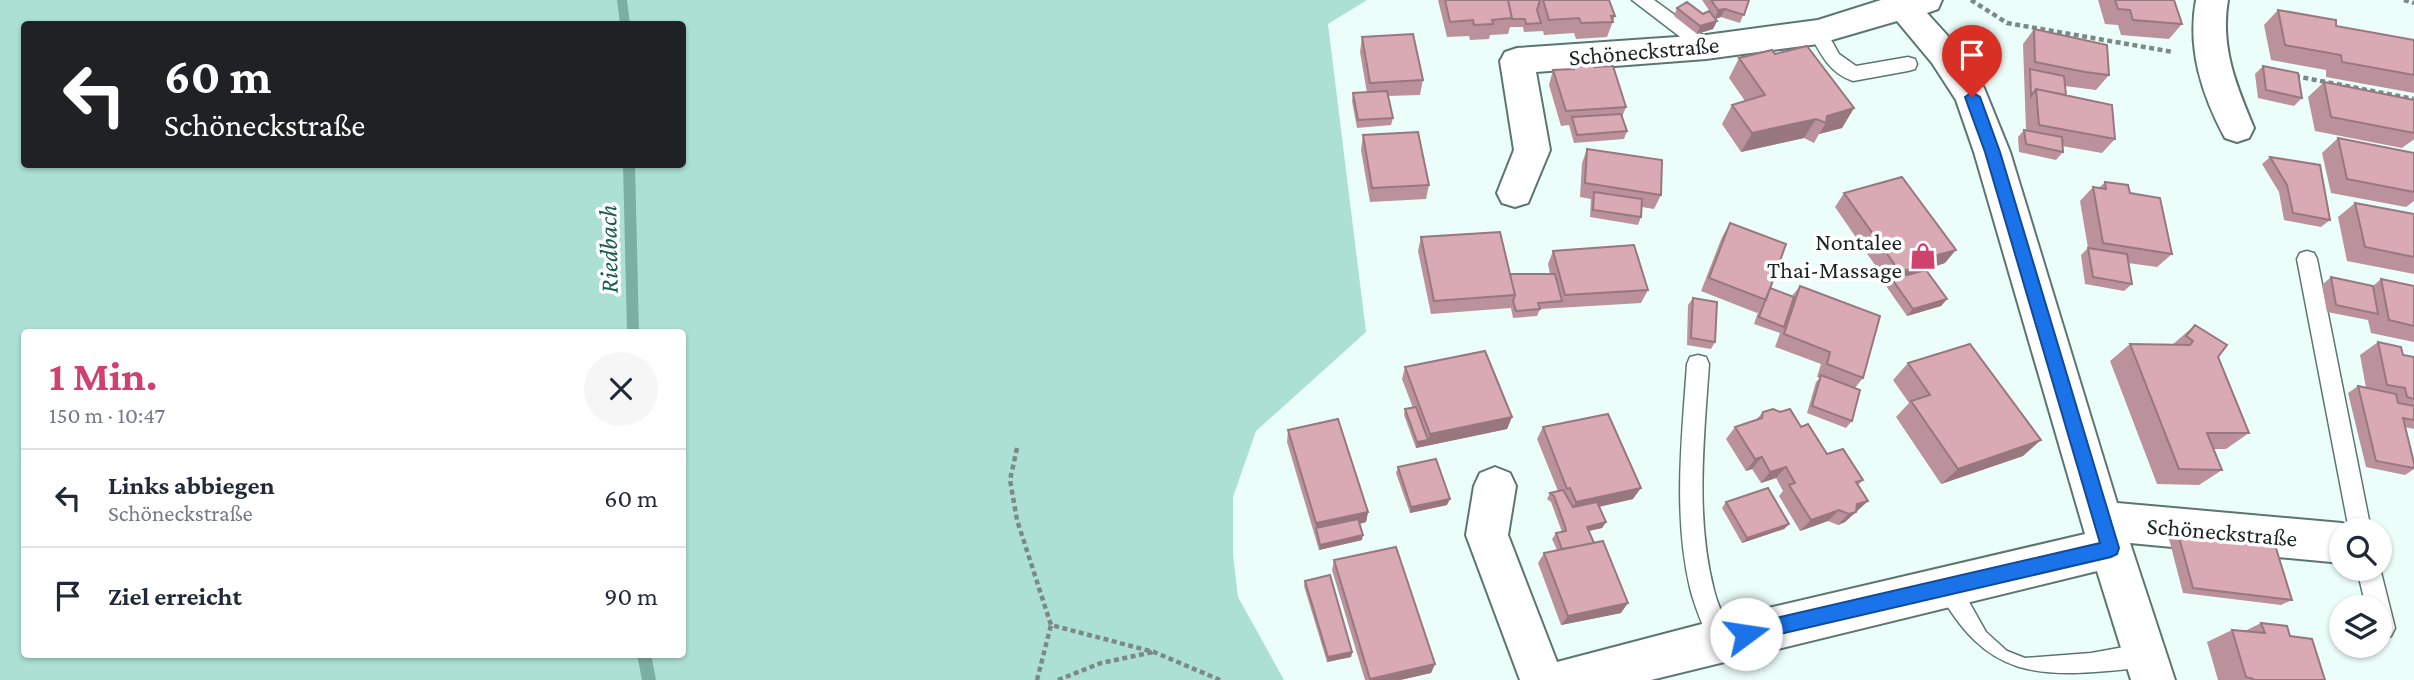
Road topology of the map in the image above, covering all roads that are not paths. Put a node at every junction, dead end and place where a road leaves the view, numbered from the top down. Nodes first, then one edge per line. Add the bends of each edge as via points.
1 (1641, 0) edge
2 (2212, 0) edge
3 (1910, 3) edge
4 (1818, 32) junction
5 (1706, 47) junction
6 (1908, 64) dead end
7 (2237, 128) dead end
8 (1515, 193) dead end
9 (2307, 260) dead end
10 (1698, 364) dead end
11 (1495, 486) dead end
12 (2358, 518) edge
13 (2106, 535) junction
14 (2329, 543) edge
15 (1947, 585) junction
16 (1721, 640) junction
17 (2149, 667) edge
18 (1542, 680) edge
19 (1568, 680) edge

1 - 5 lane
2 - 7 street via 2209,59
3 - 4 street, Schöneckstraße
3 - 13 street, Schöneckstraße via 1972,97
4 - 5 street, Schöneckstraße
4 - 6 lane via 1832,59 1853,74
5 - 8 street, Schöneckstraße via 1517,61 1532,150
9 - 12 lane
10 - 16 lane via 1691,466 1695,547 1703,591
11 - 18 street via 1487,535
13 - 14 street, Schöneckstraße
13 - 15 street, Schöneckstraße
13 - 17 street, Schöneckstraße
15 - 16 street, Schöneckstraße
15 - 17 lane via 1978,640 1999,659 2025,670
16 - 19 street, Schöneckstraße

